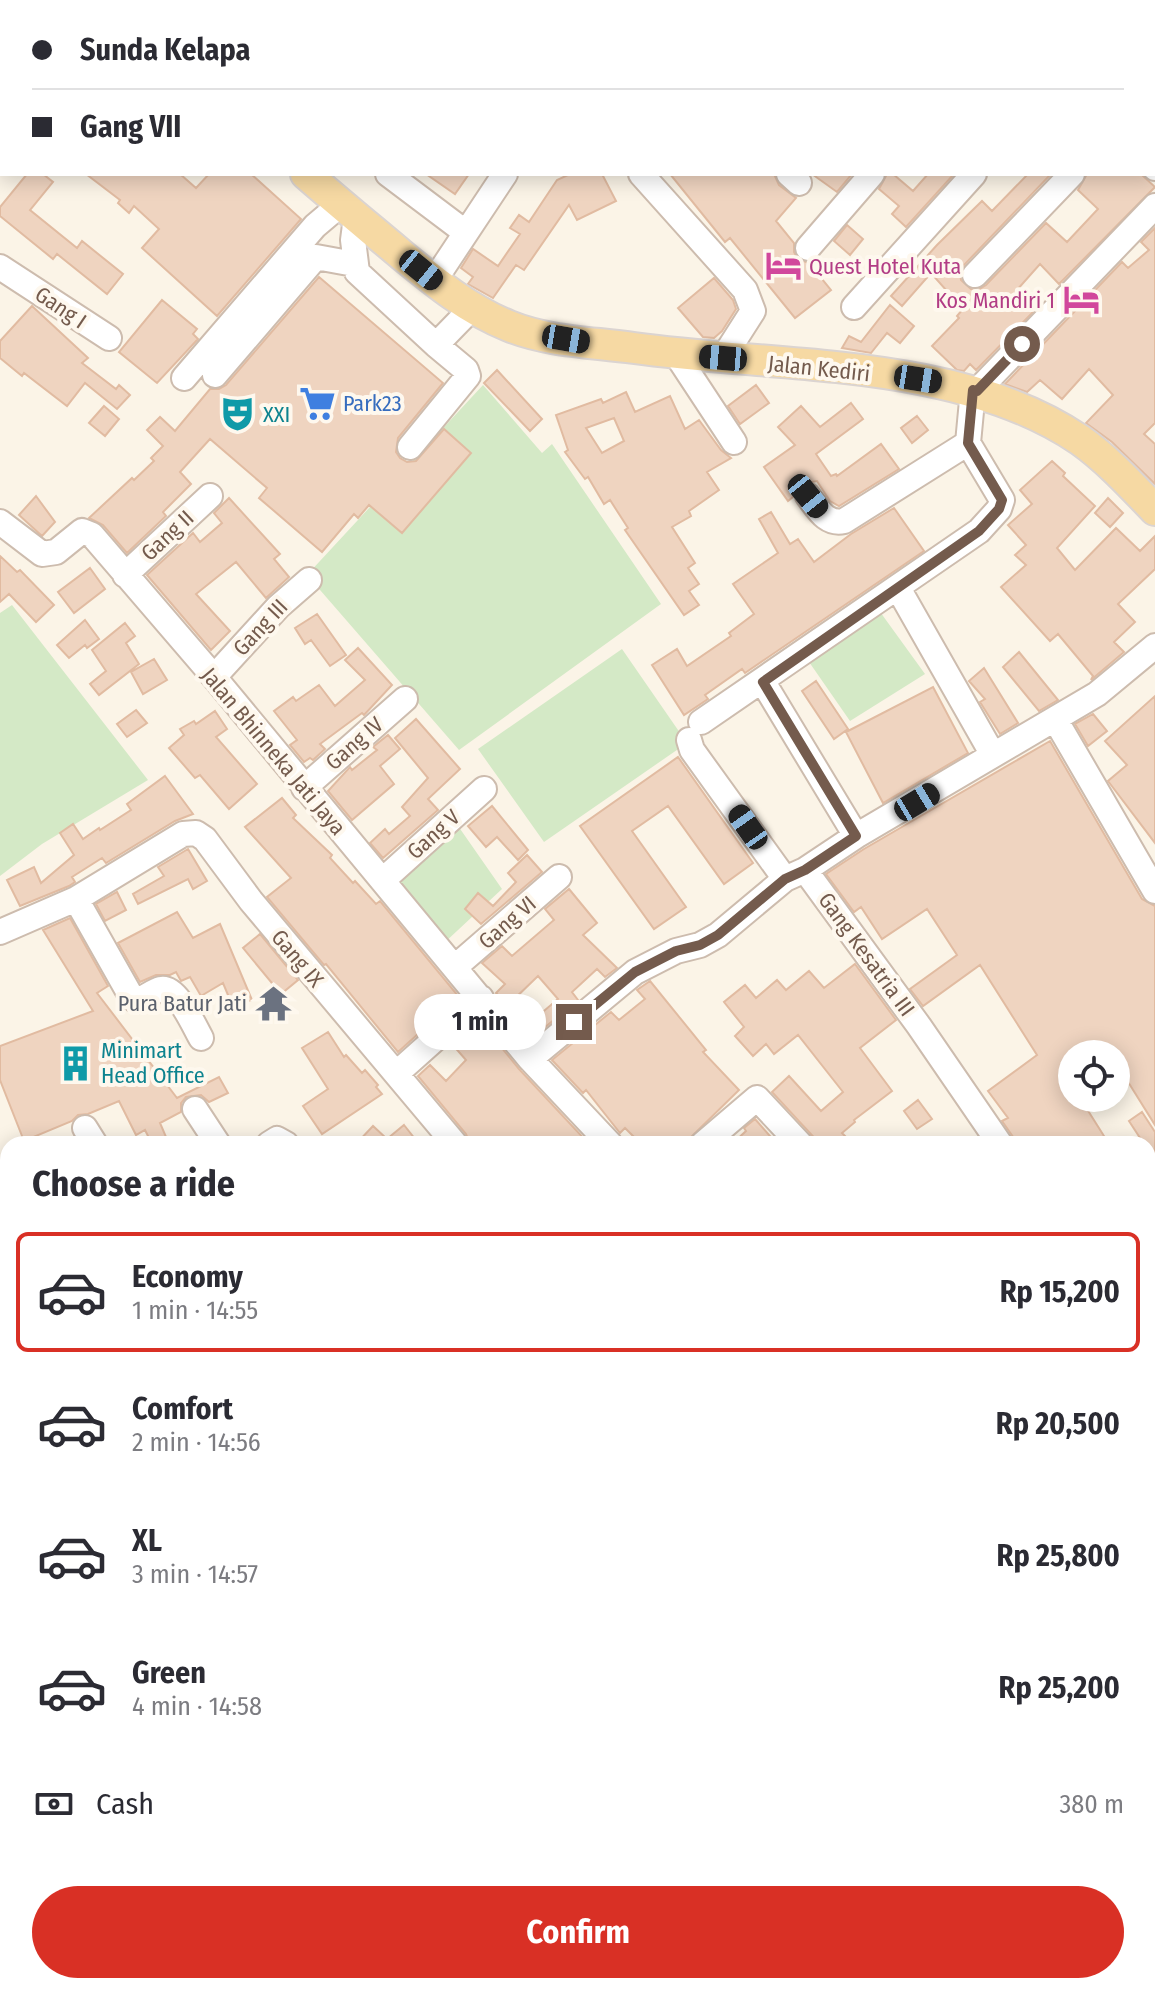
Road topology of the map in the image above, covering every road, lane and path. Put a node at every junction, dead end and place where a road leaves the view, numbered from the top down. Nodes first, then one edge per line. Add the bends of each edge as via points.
1 (308, 176) edge
2 (391, 176) edge
3 (498, 176) edge
4 (643, 176) edge
5 (870, 176) edge
6 (972, 176) edge
7 (1070, 176) edge
8 (1155, 206) edge
9 (348, 210) junction
10 (465, 232) junction
11 (808, 248) dead end
12 (354, 264) junction
13 (975, 275) dead end
14 (4, 278) edge
15 (434, 281) junction
16 (854, 307) dead end
17 (472, 308) junction
18 (109, 338) dead end
19 (436, 345) junction
20 (676, 354) junction
21 (723, 358) junction
22 (215, 375) dead end
23 (184, 378) dead end
24 (975, 391) junction
25 (734, 442) dead end
26 (968, 443) junction
27 (410, 447) dead end
28 (210, 496) dead end
29 (808, 496) dead end
30 (1155, 510) edge
31 (0, 522) edge
32 (125, 575) junction
33 (309, 580) dead end
34 (898, 588) junction
35 (1155, 646) edge
36 (214, 677) junction
37 (763, 682) junction
38 (405, 699) dead end
39 (1055, 719) junction
40 (993, 755) junction
41 (304, 788) junction
42 (484, 789) dead end
43 (856, 836) junction
44 (795, 874) junction
45 (559, 877) dead end
46 (383, 880) junction
47 (1155, 891) edge
48 (76, 899) junction
49 (0, 932) edge
50 (455, 967) junction
51 (481, 998) junction
52 (201, 1038) dead end
53 (530, 1059) junction
54 (397, 1073) junction
55 (195, 1109) dead end
56 (213, 1136) edge
57 (446, 1136) edge
58 (602, 1136) edge
59 (712, 1136) edge
60 (793, 1136) edge
61 (995, 1136) edge

1 - 9 main road, Jalan Kediri
2 - 10 street
3 - 10 street
4 - 21 street via 745,290 753,311
5 - 11 street
6 - 16 street
7 - 13 street
8 - 24 street
9 - 12 street
9 - 15 main road, Jalan Kediri
9 - 23 street via 315,226
10 - 15 street
12 - 19 street via 363,280
12 - 22 street via 316,257
14 - 18 street, Gang I
15 - 17 main road, Jalan Kediri
17 - 19 street
17 - 20 main road, Jalan Kediri via 543,336
19 - 27 street via 468,376
20 - 21 main road, Jalan Kediri
20 - 25 street
21 - 24 main road, Jalan Kediri via 873,373
24 - 26 street
24 - 30 main road, Jalan Kediri via 1083,442
26 - 29 street via 844,521 828,520
26 - 34 street via 1002,504 979,531
28 - 32 street, Gang II
31 - 32 street, Jalan Bhinneka Jati Jaya via 42,554 56,552 82,531 92,535
32 - 36 street, Jalan Bhinneka Jati Jaya
33 - 36 street, Gang III
34 - 37 street
34 - 40 street
35 - 39 street, Gang Kesatria III via 1105,688
36 - 41 street, Jalan Bhinneka Jati Jaya
37 - 43 street
37 - 44 street via 695,731 692,750
38 - 41 street, Gang IV
39 - 40 street, Gang Kesatria III
39 - 47 street
40 - 43 street, Gang Kesatria III
41 - 46 street, Jalan Bhinneka Jati Jaya
42 - 46 street, Gang V
43 - 44 street, Gang Kesatria III
44 - 53 street via 718,935 635,972
44 - 61 street, Gang Kesatria III via 919,1026
45 - 50 street, Gang VI
46 - 50 street, Jalan Bhinneka Jati Jaya
48 - 49 street
48 - 52 street via 132,998 170,990
48 - 54 street, Gang IX via 183,834 196,833
50 - 51 street, Jalan Bhinneka Jati Jaya
51 - 53 street, Jalan Bhinneka Jati Jaya
51 - 54 street
53 - 58 street, Jalan Bhinneka Jati Jaya
54 - 57 street, Gang IX
55 - 56 street
59 - 60 street via 757,1098

